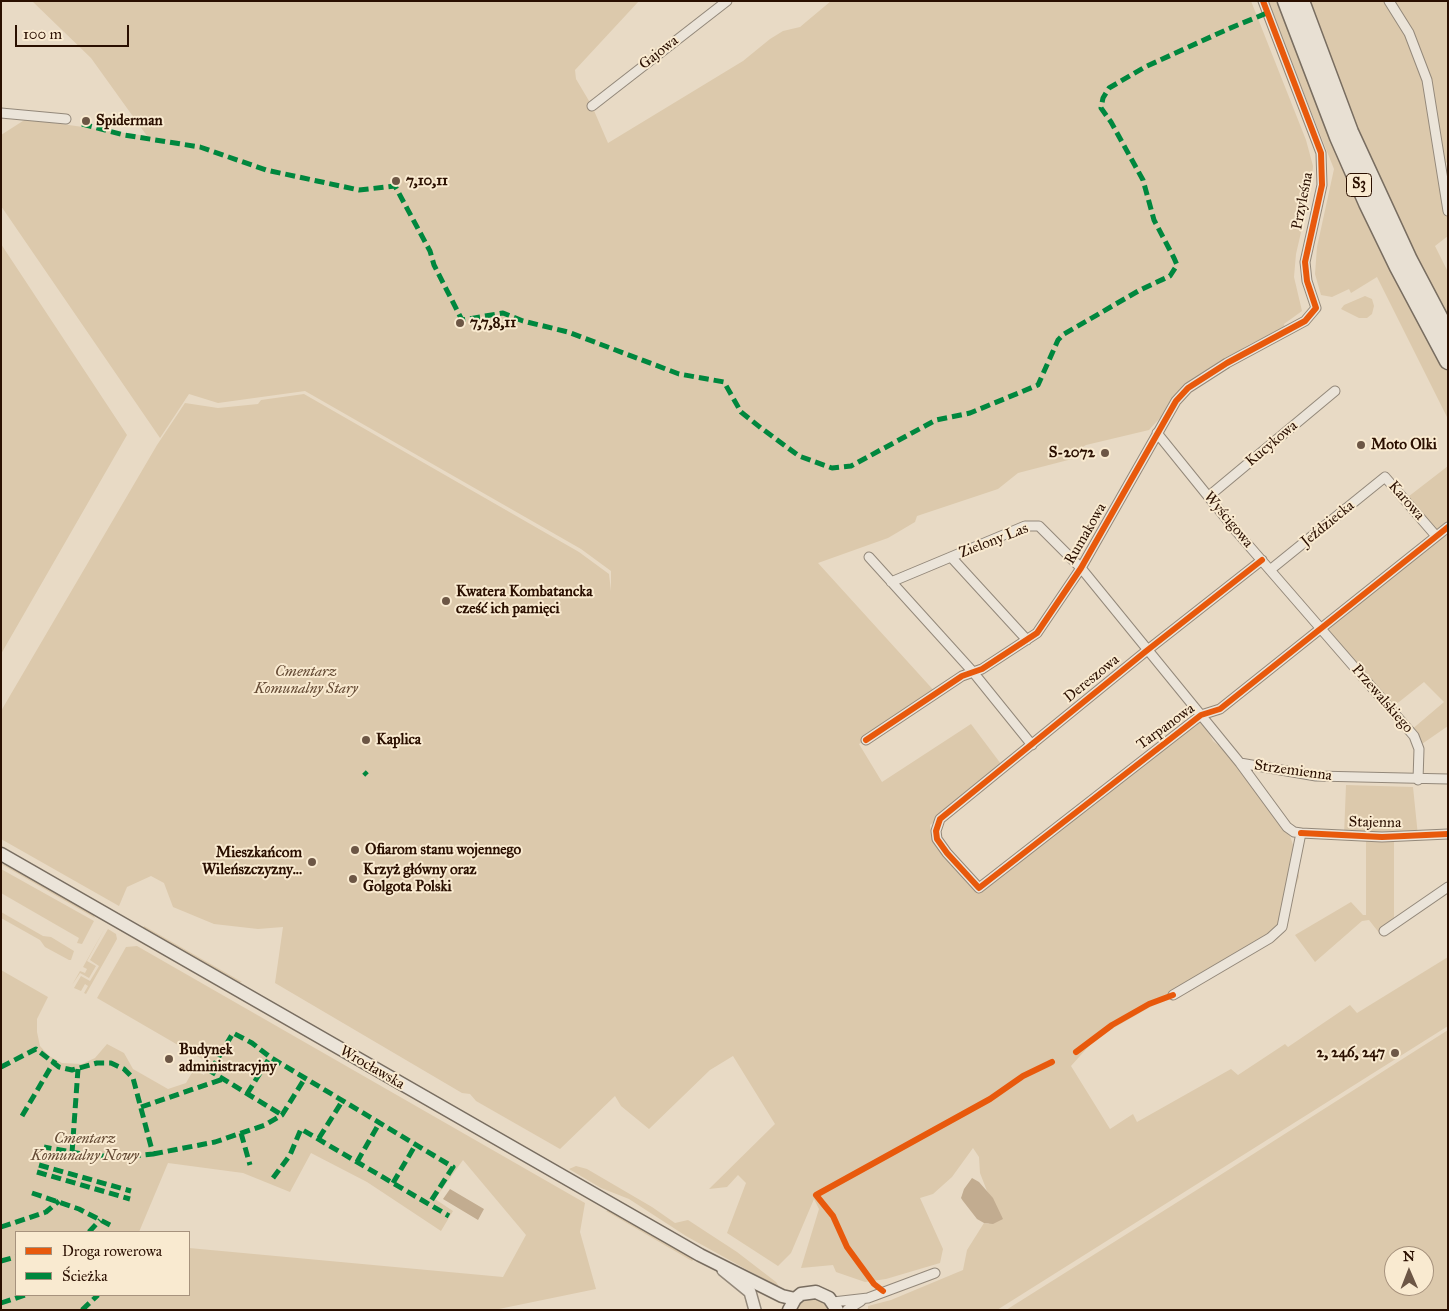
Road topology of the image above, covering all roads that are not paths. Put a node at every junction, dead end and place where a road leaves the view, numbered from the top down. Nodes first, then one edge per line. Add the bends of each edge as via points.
1 (727, 1) edge
2 (1263, 1) edge
3 (1286, 1) edge
4 (1301, 1) edge
5 (1388, 1) edge
6 (592, 106) dead end
7 (1, 113) edge
8 (66, 119) dead end
9 (1448, 211) edge
10 (1305, 320) joint
11 (1448, 334) edge
12 (1448, 361) edge
13 (1334, 391) dead end
14 (1157, 433) junction
15 (1385, 477) joint
16 (1208, 496) junction
17 (1448, 527) edge
18 (1436, 536) junction
19 (951, 557) junction
20 (869, 558) dead end
21 (1262, 560) junction
22 (1081, 568) junction
23 (1270, 570) junction
24 (891, 582) junction
25 (1320, 628) junction
26 (1028, 640) junction
27 (1148, 650) junction
28 (973, 672) junction
29 (1201, 715) junction
30 (866, 740) dead end
31 (1032, 745) junction
32 (1240, 763) junction
33 (1448, 779) edge
34 (1418, 780) junction
35 (940, 819) joint
36 (1301, 833) junction
37 (1448, 834) edge
38 (1, 854) edge
39 (1448, 887) edge
40 (1384, 931) dead end
41 (1173, 995) dead end
42 (718, 1265) junction
43 (935, 1274) dead end
44 (868, 1298) junction
45 (790, 1306) edge
46 (835, 1306) edge
47 (755, 1310) edge
48 (846, 1310) edge

1 - 6 street, Gajowa
2 - 10 street, Przyleśna via 1321,153 1322,185 1305,262 1316,308
3 - 12 highway, S3 via 1367,203
4 - 11 highway, S3 via 1350,132 1409,260
5 - 9 street via 1408,34 1427,80
7 - 8 street
10 - 14 street, Rumakowa via 1265,340 1188,388 1176,401
13 - 16 street, Kucykowa
14 - 16 street, Wyścigowa
14 - 22 street, Rumakowa
15 - 18 street, Karowa
15 - 23 street, Jeździecka
16 - 21 street, Wyścigowa
17 - 18 street
18 - 25 street, Tarpanowa
19 - 22 street, Zielony Las via 1032,525 1044,530
19 - 24 street, Zielony Las
19 - 26 street, Zielony Las
20 - 24 street
21 - 23 street, Wyścigowa
21 - 27 street, Dereszowa
22 - 26 street, Rumakowa via 1045,624
22 - 27 street, Strzemienna
23 - 25 street, Wyścigowa
24 - 28 street
25 - 29 street, Tarpanowa via 1220,709
25 - 34 street, Przewalskiego via 1414,736 1419,749
26 - 28 street, Rumakowa
27 - 29 street, Strzemienna
27 - 31 street, Dereszowa
28 - 30 street, Rumakowa via 962,676
28 - 31 street
29 - 32 street, Strzemienna
29 - 35 street, Tarpanowa via 979,888 938,839 936,831
31 - 35 street, Dereszowa
32 - 34 street, Strzemienna via 1316,776
32 - 36 street via 1287,827
33 - 34 street, Strzemienna
36 - 37 street, Stajenna via 1382,837
36 - 41 street via 1282,927 1270,938
38 - 42 main road, Wrocławska
39 - 40 street
42 - 45 main road, Wrocławska via 782,1296
42 - 47 street via 750,1292
43 - 44 street
44 - 46 street
44 - 48 street
45 - 46 main road via 801,1294 816,1292 823,1294

